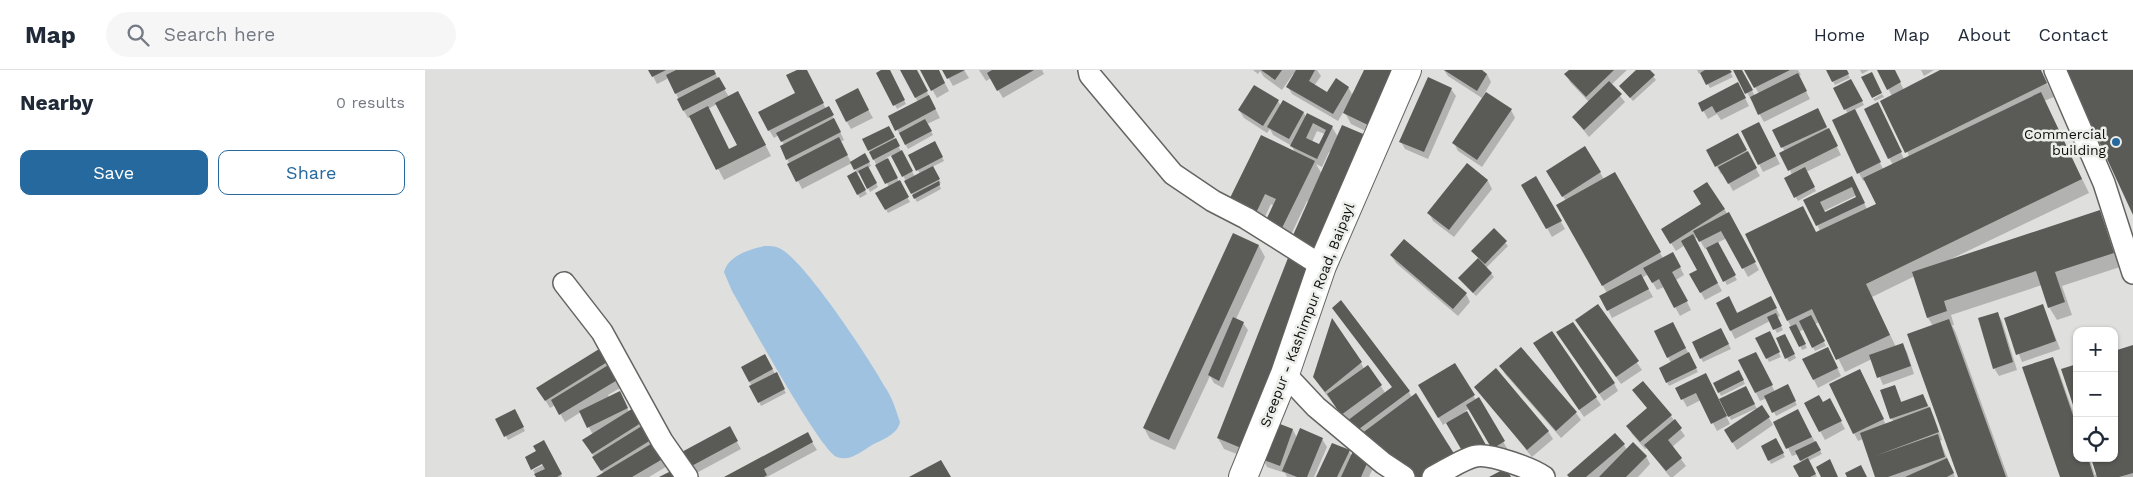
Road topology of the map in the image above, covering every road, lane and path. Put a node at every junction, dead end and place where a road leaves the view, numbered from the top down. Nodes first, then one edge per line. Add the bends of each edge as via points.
1 (1089, 70) edge
2 (1407, 70) edge
3 (2055, 70) edge
4 (1322, 266) junction
5 (2133, 273) edge
6 (564, 283) dead end
7 (1285, 374) junction
8 (687, 477) edge
9 (1243, 477) edge
10 (1404, 477) edge
11 (1433, 477) edge
12 (1544, 477) edge

1 - 4 street via 1116,108 1173,174 1213,202 1246,218
2 - 4 street, Sreepur - Kashimpur Road, Baipayl
3 - 5 street via 2104,183
4 - 7 street, Sreepur - Kashimpur Road, Baipayl
6 - 8 street via 602,332 662,441
7 - 9 street, Sreepur - Kashimpur Road, Baipayl
7 - 10 street via 1316,407
11 - 12 street via 1477,455 1512,462

